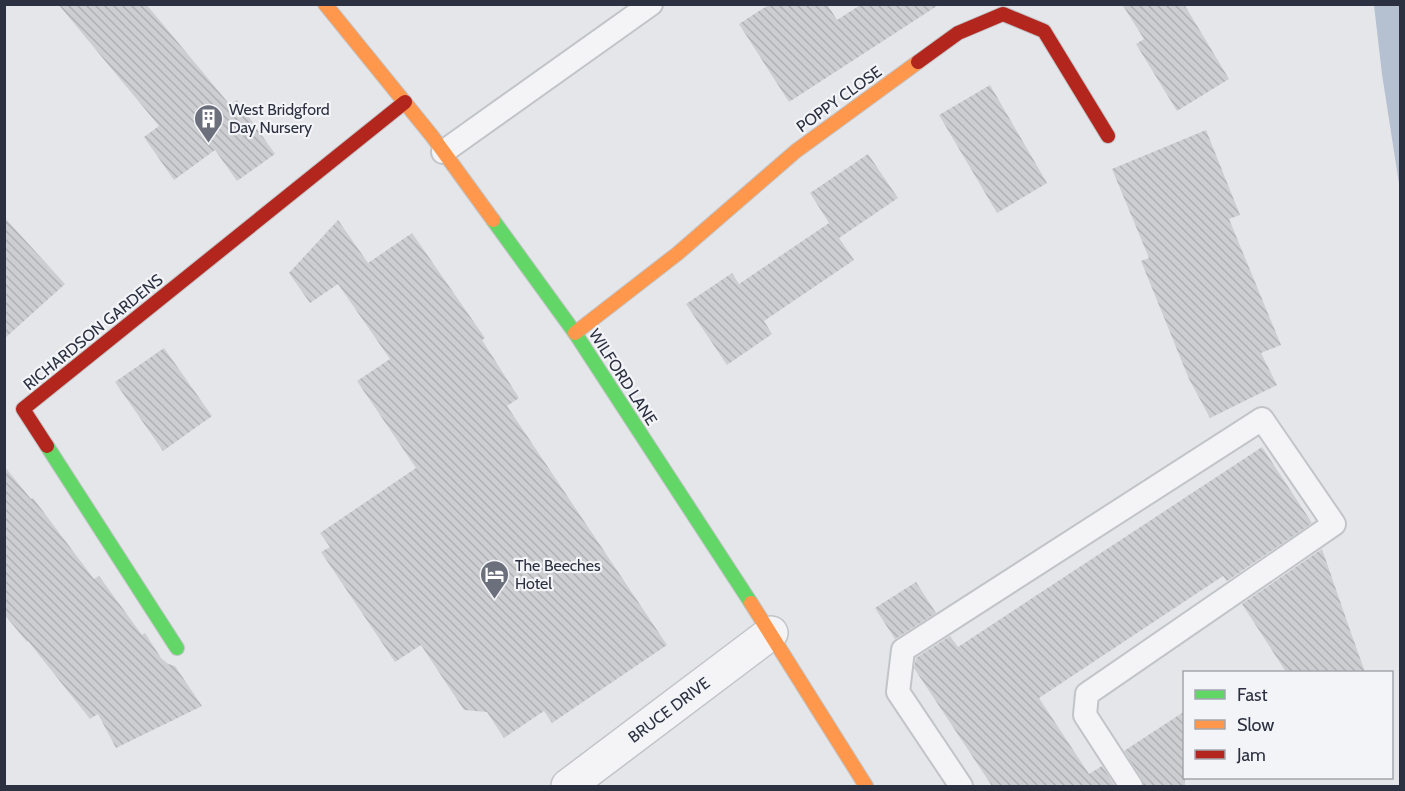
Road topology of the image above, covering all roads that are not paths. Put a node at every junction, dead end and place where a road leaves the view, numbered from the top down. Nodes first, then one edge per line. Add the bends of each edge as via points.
1 (325, 4) edge
2 (651, 4) edge
3 (405, 102) junction
4 (1108, 136) dead end
5 (443, 152) junction
6 (575, 333) junction
7 (771, 633) junction
8 (177, 648) dead end
9 (568, 786) edge
10 (866, 786) edge
11 (961, 786) edge
12 (1131, 786) edge

1 - 3 street, WILFORD LANE
2 - 5 lane
3 - 5 street, WILFORD LANE
3 - 8 street, RICHARDSON GARDENS via 23,409
4 - 6 street, POPPY CLOSE via 1044,31 1003,14 958,33 796,151 677,254
5 - 6 street, WILFORD LANE
6 - 7 street, WILFORD LANE
7 - 9 street, BRUCE DRIVE
7 - 10 street, WILFORD LANE
11 - 12 lane via 898,692 903,650 1262,419 1334,524 1087,694 1085,715

